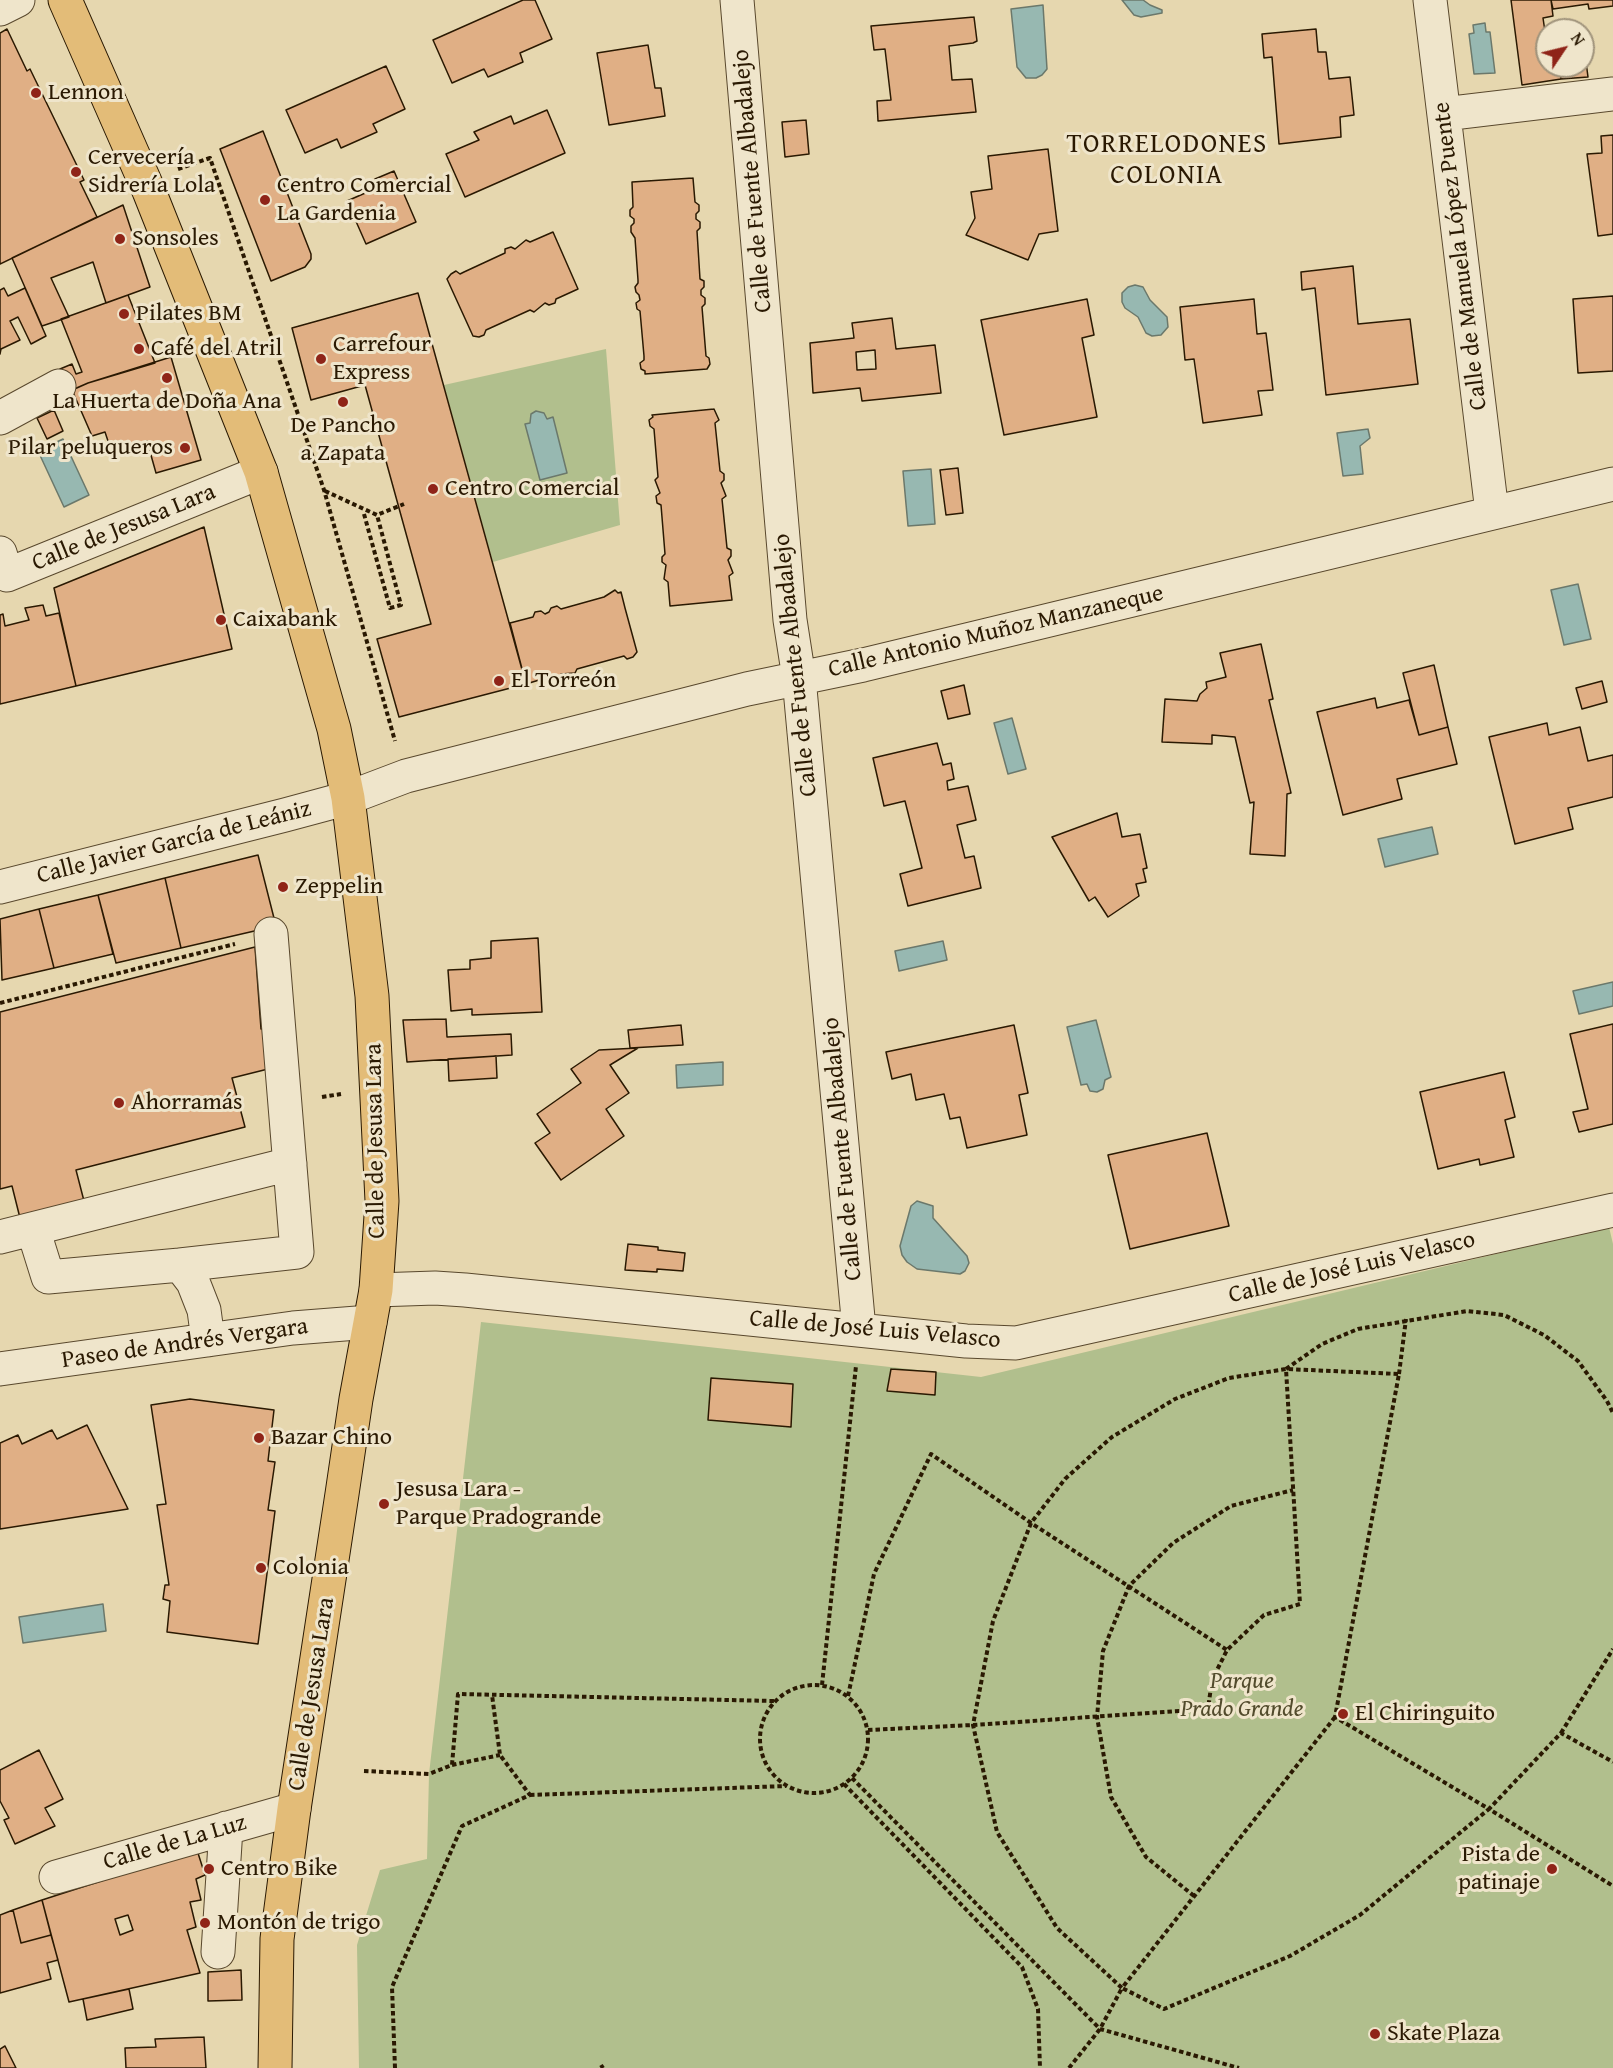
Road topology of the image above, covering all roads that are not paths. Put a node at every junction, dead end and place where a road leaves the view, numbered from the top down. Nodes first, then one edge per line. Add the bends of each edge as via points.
1 (18, 0) edge
2 (65, 0) edge
3 (737, 0) edge
4 (1430, 0) edge
5 (0, 9) edge
6 (1613, 94) edge
7 (1444, 114) junction
8 (59, 386) dead end
9 (0, 418) edge
10 (261, 472) junction
11 (1613, 484) edge
12 (1492, 512) junction
13 (0, 554) edge
14 (799, 678) junction
15 (348, 798) junction
16 (0, 887) edge
17 (271, 934) road end
18 (290, 1164) junction
19 (1613, 1210) edge
20 (33, 1229) junction
21 (0, 1237) edge
22 (180, 1265) junction
23 (376, 1290) junction
24 (370, 1322) junction
25 (859, 1329) junction
26 (208, 1340) junction
27 (0, 1369) edge
28 (294, 1809) junction
29 (225, 1828) junction
30 (56, 1877) dead end
31 (218, 1952) dead end
32 (275, 2068) edge

1 - 5 street
2 - 10 main road, Calle de Jesusa Lara via 149,191
3 - 14 street, Calle de Fuente Albadalejo via 790,620
4 - 7 street, Calle de Manuela López Puente
6 - 7 street
7 - 12 street, Calle de Manuela López Puente
8 - 9 street
10 - 13 street, Calle de Jesusa Lara via 7,575
10 - 15 main road, Calle de Jesusa Lara via 334,729
11 - 12 street, Calle Antonio Muñoz Manzaneque
12 - 14 street, Calle Antonio Muñoz Manzaneque
14 - 15 street, Calle Antonio Muñoz Manzaneque via 405,776
14 - 25 street, Calle de Fuente Albadalejo
15 - 16 street, Calle Javier García de Leániz
15 - 23 main road, Calle de Jesusa Lara via 372,996 382,1201
17 - 18 street
18 - 20 street
18 - 22 street via 297,1252
19 - 25 street, Calle de José Luis Velasco via 1016,1343
20 - 21 street
20 - 22 street via 48,1277
22 - 26 street via 193,1282 204,1310
23 - 24 main road, Calle de Jesusa Lara
23 - 25 street, Calle de José Luis Velasco via 465,1290
24 - 26 street, Paseo de Andrés Vergara
24 - 28 main road, Calle de Jesusa Lara
26 - 27 street, Paseo de Andrés Vergara
28 - 29 street, Calle de La Luz
28 - 32 main road, Calle de Jesusa Lara via 277,1938
29 - 30 street, Calle de La Luz
29 - 31 street

